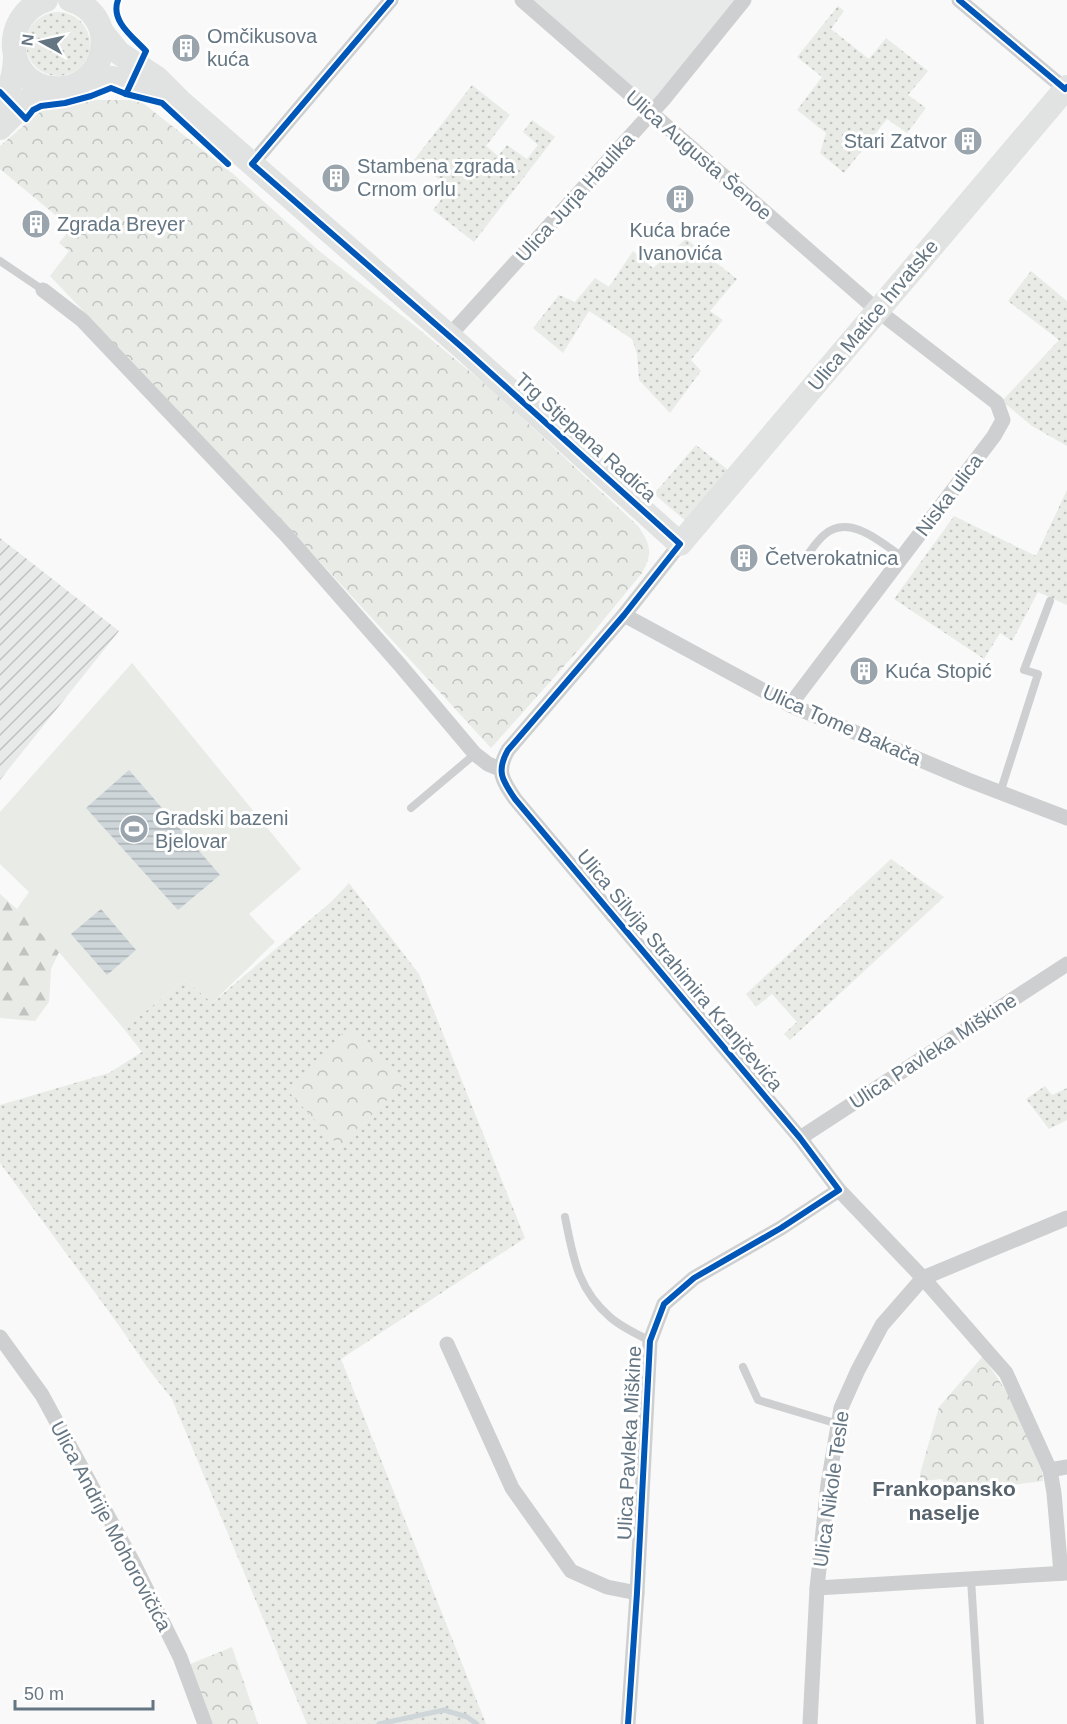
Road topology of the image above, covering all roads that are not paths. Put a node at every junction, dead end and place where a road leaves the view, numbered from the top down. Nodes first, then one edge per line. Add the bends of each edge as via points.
1 (46, 0) edge
2 (391, 0) edge
3 (744, 0) edge
4 (959, 0) edge
5 (528, 2) edge
6 (20, 10) edge
7 (90, 11) edge
8 (15, 58) junction
9 (87, 78) junction
10 (52, 88) junction
11 (1066, 88) edge
12 (180, 101) junction
13 (0, 103) edge
14 (651, 114) junction
15 (0, 128) edge
16 (252, 164) junction
17 (0, 261) edge
18 (43, 290) joint
19 (877, 310) junction
20 (449, 336) junction
21 (680, 544) junction
22 (806, 557) dead end
23 (902, 557) junction
24 (1050, 601) dead end
25 (624, 615) junction
26 (790, 705) junction
27 (475, 754) junction
28 (500, 769) junction
29 (1000, 793) junction
30 (411, 808) dead end
31 (1067, 819) edge
32 (1067, 964) edge
33 (800, 1138) junction
34 (839, 1190) junction
35 (565, 1217) dead end
36 (1067, 1218) edge
37 (923, 1278) junction
38 (0, 1337) edge
39 (650, 1341) junction
40 (447, 1344) dead end
41 (743, 1367) dead end
42 (838, 1424) junction
43 (1067, 1467) edge
44 (1050, 1470) junction
45 (1064, 1573) edge
46 (971, 1579) junction
47 (817, 1588) junction
48 (637, 1593) junction
49 (205, 1724) edge
50 (628, 1724) edge
51 (810, 1724) edge
52 (980, 1724) edge

1 - 6 main road
2 - 16 street
3 - 14 street, Ulica Jurja Haulika
4 - 11 street
5 - 14 street, Ulica Augusta Šenoe
6 - 8 main road via 14,32
7 - 9 main road via 103,44 96,68
7 - 12 main road, Trg Stjepana Radića via 119,53 157,78
8 - 10 main road via 30,79
8 - 13 main road via 12,83
9 - 10 main road, Trg Stjepana Radića via 71,86
9 - 12 main road, Trg Stjepana Radića via 132,81
10 - 15 main road, Trg Stjepana Radića via 29,99
11 - 19 main road, Ulica Matice hrvatske
12 - 16 main road, Trg Stjepana Radića
14 - 19 street, Ulica Augusta Šenoe
14 - 20 street, Ulica Jurja Haulika
16 - 20 main road, Trg Stjepana Radića
17 - 18 lane
18 - 27 street via 82,320 281,529
19 - 21 main road, Ulica Matice hrvatske
19 - 23 street, Niska ulica via 997,403 1004,420
20 - 21 main road, Trg Stjepana Radića
21 - 25 street
22 - 23 lane via 825,534 842,526 867,532
23 - 26 street, Niska ulica
24 - 29 lane via 1024,670 1038,674
25 - 26 street, Ulica Tome Bakača
25 - 28 street via 508,750
26 - 29 street, Ulica Tome Bakača
27 - 28 street
27 - 30 lane
28 - 33 street, Ulica Silvija Strahimira Kranjčevića via 515,799
29 - 31 street, Ulica Tome Bakača
32 - 33 street, Ulica Pavleka Miškine
33 - 34 street, Ulica Silvija Strahimira Kranjčevića
34 - 37 street, Ulica Silvija Strahimira Kranjčevića
34 - 39 street, Ulica Pavleka Miškine via 694,1278 664,1304
35 - 39 lane via 576,1270 590,1298 611,1318
36 - 37 street
37 - 42 street, Ulica Nikole Tesle via 882,1325 841,1408
37 - 44 street, Ulica Silvija Strahimira Kranjčevića via 1006,1373
38 - 49 street, Ulica Andrije Mohorovičića via 42,1395 134,1564 180,1658
39 - 48 street, Ulica Pavleka Miškine
40 - 48 street via 512,1488 572,1571 607,1587
41 - 42 lane via 758,1400
42 - 47 street, Ulica Nikole Tesle
43 - 44 street
44 - 45 street, Ulica Silvija Strahimira Kranjčevića
45 - 46 street
46 - 47 street
46 - 52 lane
47 - 51 street, Ulica Nikole Tesle
48 - 50 street, Ulica Pavleka Miškine

